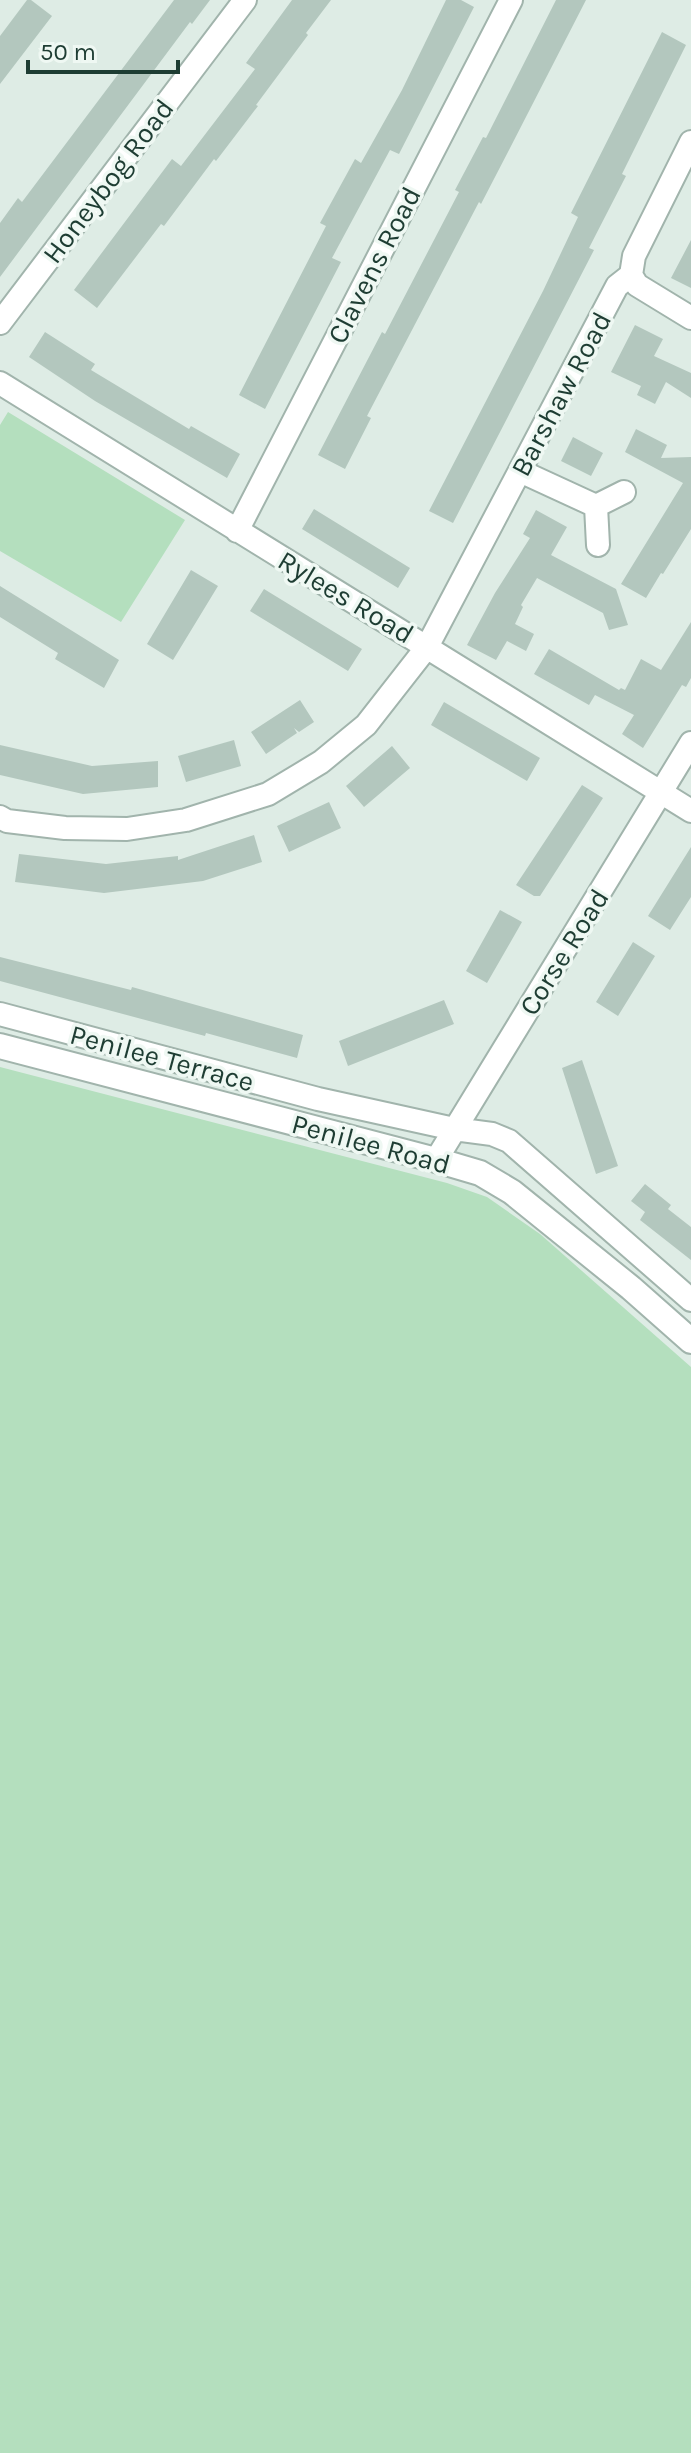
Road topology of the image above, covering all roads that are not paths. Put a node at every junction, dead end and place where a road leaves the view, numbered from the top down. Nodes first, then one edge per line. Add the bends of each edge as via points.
1 (245, 0) edge
2 (511, 0) edge
3 (691, 142) edge
4 (631, 275) junction
5 (691, 318) edge
6 (0, 323) edge
7 (0, 383) edge
8 (520, 471) junction
9 (624, 492) dead end
10 (596, 506) junction
11 (237, 531) junction
12 (598, 545) dead end
13 (427, 647) junction
14 (691, 743) edge
15 (661, 793) junction
16 (691, 811) edge
17 (0, 817) edge
18 (0, 1014) edge
19 (0, 1046) edge
20 (454, 1129) junction
21 (436, 1160) junction
22 (691, 1300) edge
23 (691, 1341) edge

1 - 6 street, Honeybog Road
2 - 11 street, Clavens Road
3 - 4 street, Barshaw Road via 634,256
4 - 5 street via 637,285
4 - 8 street, Barshaw Road via 617,286
7 - 11 street, Rylees Road
8 - 10 street
8 - 13 street, Barshaw Road
9 - 10 street
10 - 12 street
11 - 13 street, Rylees Road
13 - 15 street, Rylees Road
13 - 17 street, Barshaw Road via 366,725 321,762 268,794 186,820 127,829 65,828
14 - 15 street, Corse Road
15 - 16 street, Rylees Road
15 - 20 street, Corse Road
18 - 20 street, Penilee Terrace via 318,1099
19 - 21 street, Penilee Road
20 - 21 street, Corse Road
20 - 22 street, Penilee Terrace via 509,1141
21 - 23 street, Penilee Road via 480,1173 512,1192

